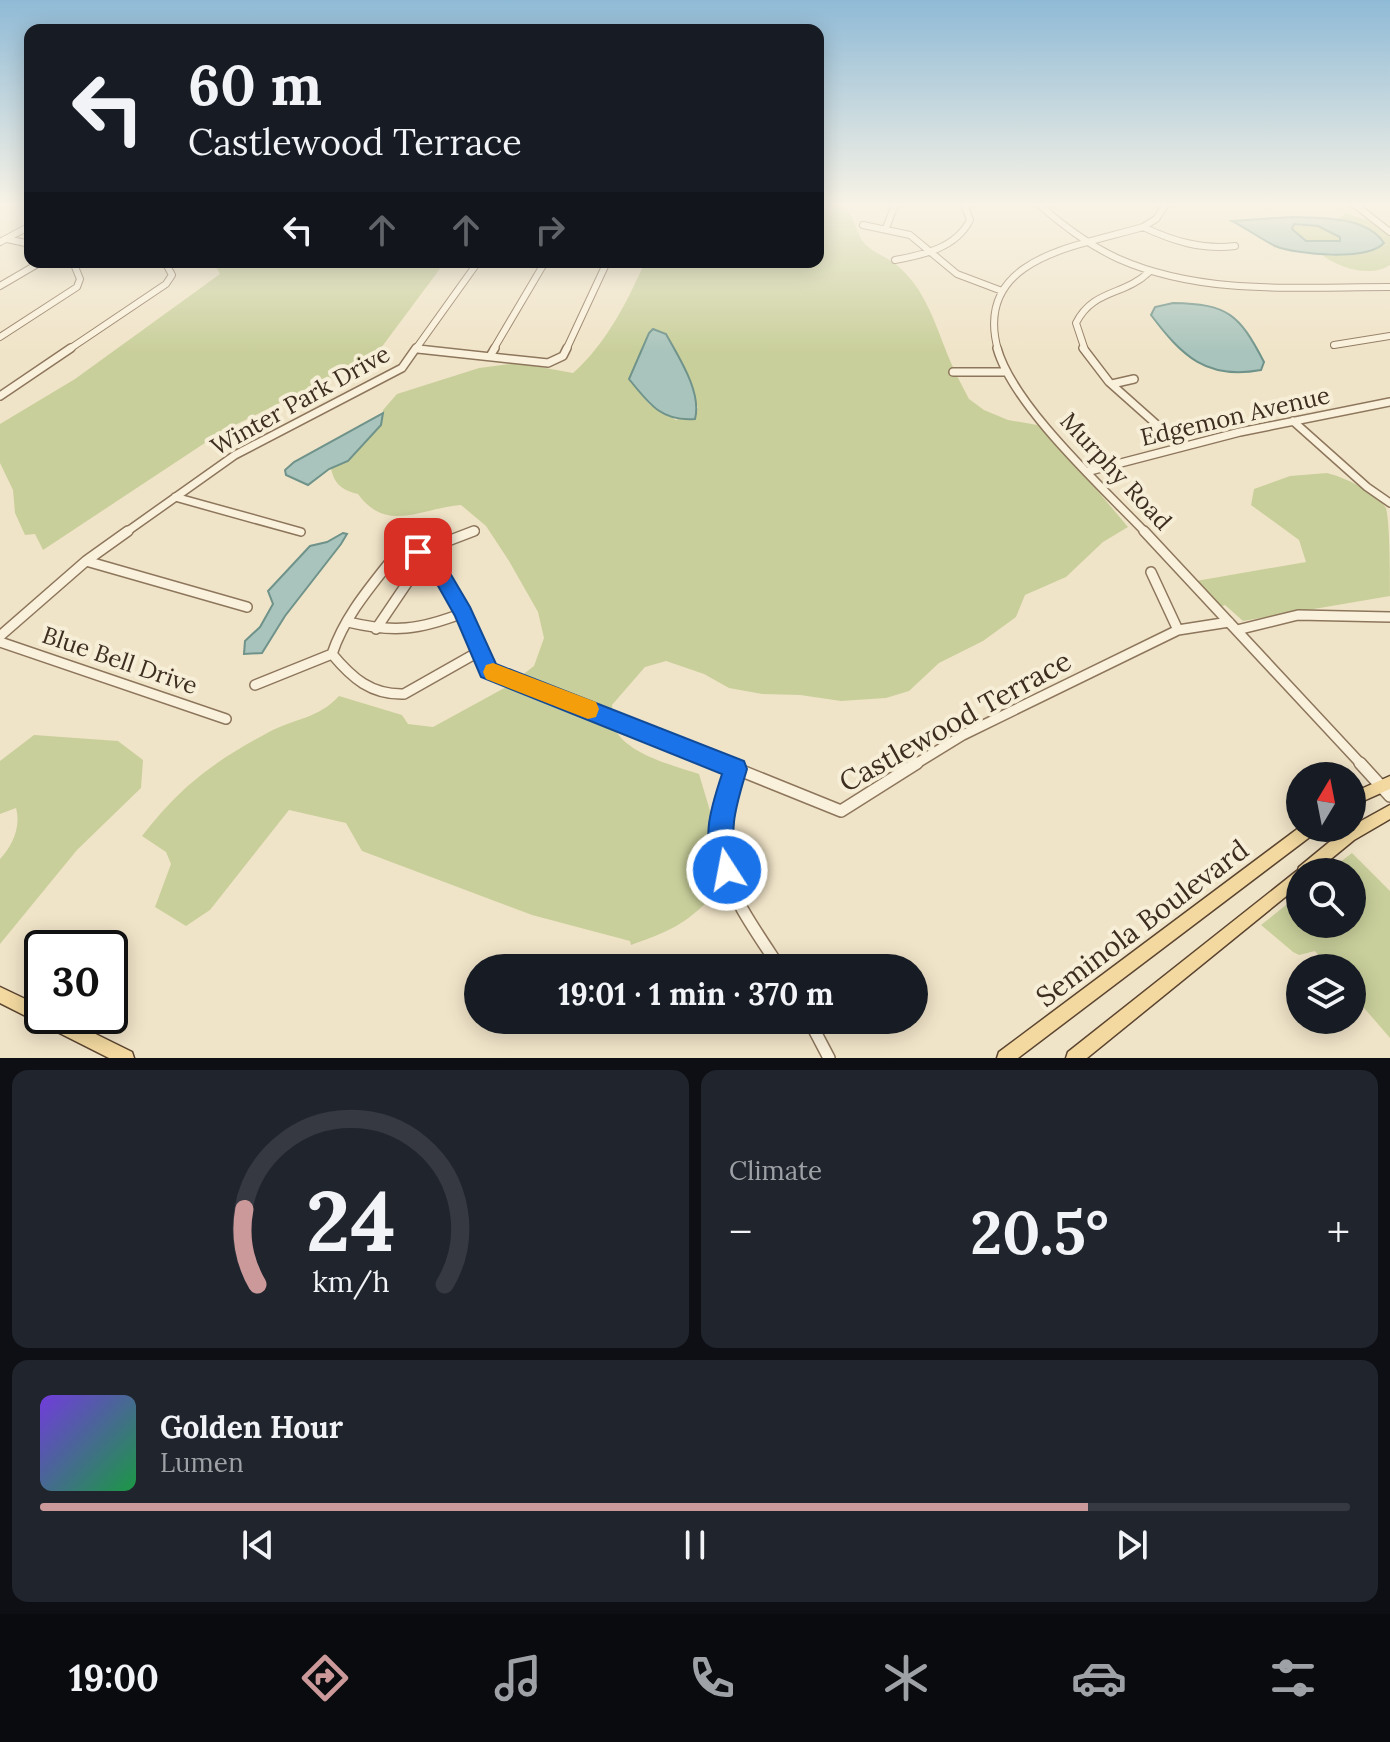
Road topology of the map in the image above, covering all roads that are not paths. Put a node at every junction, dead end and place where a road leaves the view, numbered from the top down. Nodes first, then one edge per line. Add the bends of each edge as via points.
1 (921, 253) edge
2 (933, 253) edge
3 (1062, 253) edge
4 (1109, 253) edge
5 (895, 260) dead end
6 (31, 268) edge
7 (75, 268) edge
8 (168, 268) edge
9 (474, 268) edge
10 (541, 268) edge
11 (604, 268) edge
12 (1149, 272) junction
13 (0, 286) edge
14 (1388, 288) edge
15 (1002, 291) junction
16 (1390, 336) edge
17 (0, 337) edge
18 (1334, 345) dead end
19 (418, 349) junction
20 (490, 356) junction
21 (953, 372) dead end
22 (1006, 372) junction
23 (1134, 379) dead end
24 (1112, 384) junction
25 (0, 396) edge
26 (1390, 402) edge
27 (1293, 421) junction
28 (1182, 447) junction
29 (1090, 471) junction
30 (175, 497) junction
31 (1390, 503) edge
32 (475, 531) dead end
33 (301, 532) dead end
34 (422, 554) junction
35 (86, 561) junction
36 (1151, 572) dead end
37 (247, 607) dead end
38 (463, 613) junction
39 (1390, 617) edge
40 (348, 622) junction
41 (1229, 622) junction
42 (376, 629) junction
43 (1178, 630) junction
44 (1237, 630) junction
45 (0, 639) edge
46 (480, 651) junction
47 (332, 654) junction
48 (255, 685) dead end
49 (226, 719) dead end
50 (736, 769) junction
51 (1385, 783) edge
52 (1366, 793) edge
53 (1390, 796) edge
54 (1390, 812) edge
55 (1291, 842) edge
56 (1321, 858) edge
57 (1286, 887) edge
58 (771, 954) edge
59 (0, 995) edge
60 (24, 1007) edge
61 (79, 1034) edge
62 (816, 1034) edge
63 (126, 1058) edge
64 (829, 1058) edge
65 (1005, 1058) edge
66 (1074, 1058) edge

1 - 5 street
2 - 15 street via 957,274
3 - 15 street via 1023,267
4 - 12 street
6 - 13 street
7 - 17 street via 77,287
8 - 25 street via 172,275 166,284
9 - 19 street, Winter Park Drive
10 - 20 street
11 - 20 street via 557,361
12 - 14 street via 1235,288
12 - 24 street via 1132,286 1093,302 1077,317 1079,345
15 - 22 street, Murphy Road via 992,322
16 - 18 street
19 - 20 street
19 - 30 street, Winter Park Drive via 392,374 254,444
21 - 22 street
22 - 29 street, Murphy Road via 1036,415
23 - 24 street
24 - 28 street
26 - 27 street, Edgemon Avenue
27 - 28 street, Edgemon Avenue
27 - 31 street
28 - 29 street, Edgemon Avenue
29 - 41 street, Murphy Road
30 - 33 street
30 - 35 street, Winter Park Drive
32 - 34 street
34 - 38 street, Castlewood Terrace via 430,556
34 - 40 street via 404,549 397,553
34 - 42 street
35 - 37 street
35 - 45 street, Winter Park Drive
36 - 43 street
38 - 42 street via 419,630
38 - 46 street, Castlewood Terrace
39 - 44 street via 1298,615
40 - 42 street
40 - 47 street
41 - 43 street
41 - 44 street, Murphy Road
43 - 50 street, Castlewood Terrace via 963,735 841,811
44 - 51 street, Murphy Road
45 - 49 street, Blue Bell Drive
46 - 47 street via 392,696 353,679
46 - 50 street, Castlewood Terrace via 488,670
47 - 48 street
50 - 58 street via 720,818 722,854 732,886
51 - 52 main road
51 - 53 street, Murphy Road
54 - 56 main road
55 - 65 main road, Seminola Boulevard
57 - 66 main road
59 - 60 main road
61 - 63 main road
62 - 64 street

